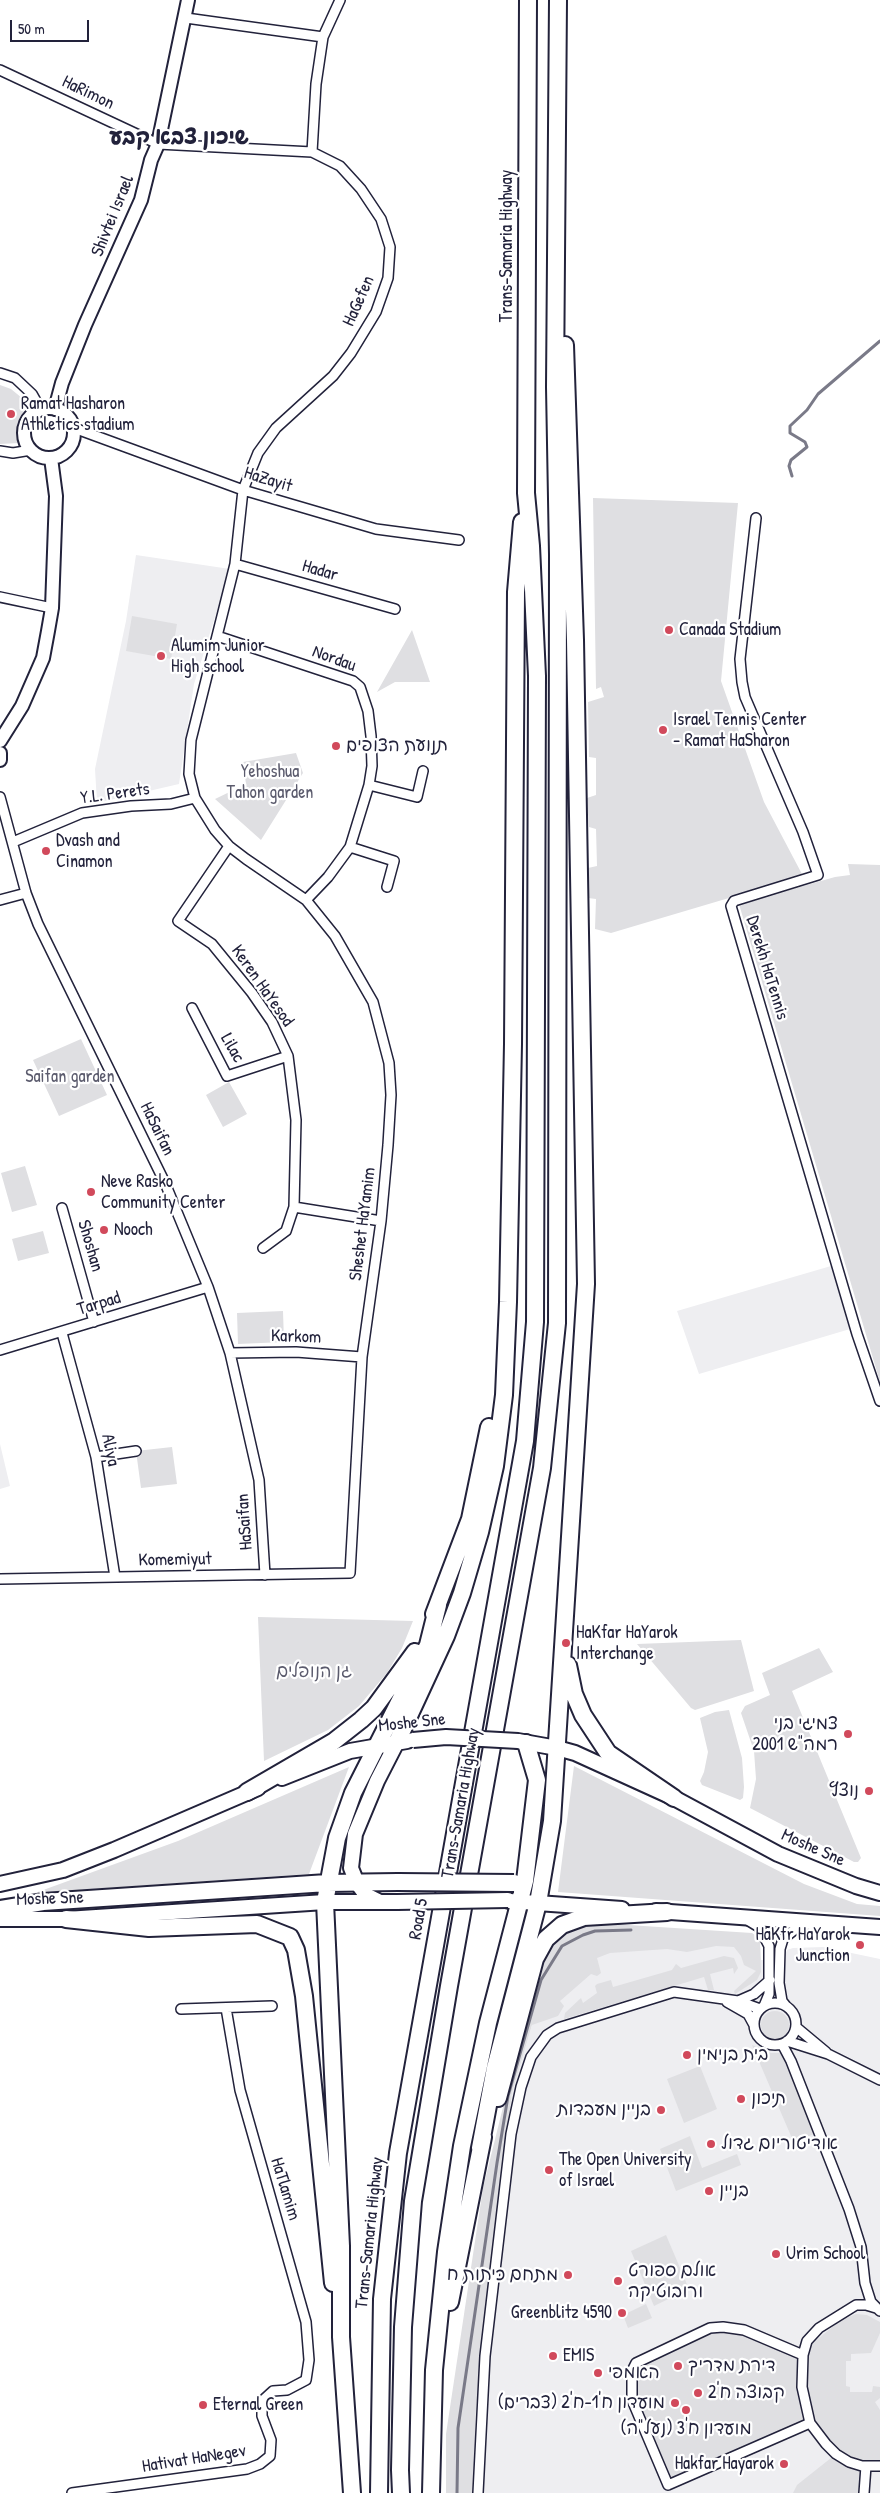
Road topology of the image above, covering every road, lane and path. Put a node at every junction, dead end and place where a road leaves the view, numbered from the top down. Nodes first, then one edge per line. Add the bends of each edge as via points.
1 (188, 0) edge
2 (340, 0) edge
3 (528, 0) edge
4 (558, 0) edge
5 (186, 18) junction
6 (323, 38) junction
7 (0, 70) edge
8 (158, 144) junction
9 (312, 152) junction
10 (557, 236) junction
11 (0, 373) edge
12 (55, 409) junction
13 (41, 410) junction
14 (74, 428) junction
15 (0, 450) edge
16 (31, 450) junction
17 (51, 458) junction
18 (243, 490) junction
19 (526, 493) junction
20 (756, 518) dead end
21 (458, 540) dead end
22 (235, 564) junction
23 (0, 597) edge
24 (52, 608) junction
25 (395, 609) dead end
26 (217, 636) junction
27 (0, 742) edge
28 (0, 753) edge
29 (0, 760) edge
30 (423, 771) dead end
31 (369, 786) junction
32 (0, 797) edge
33 (195, 798) junction
34 (13, 842) junction
35 (229, 846) junction
36 (350, 847) junction
37 (388, 887) dead end
38 (26, 893) junction
39 (0, 900) edge
40 (306, 900) junction
41 (192, 1008) dead end
42 (288, 1056) junction
43 (294, 1207) junction
44 (62, 1208) dead end
45 (381, 1221) junction
46 (263, 1248) dead end
47 (208, 1287) junction
48 (508, 1302) junction
49 (94, 1322) junction
50 (62, 1332) junction
51 (0, 1350) edge
52 (230, 1353) junction
53 (362, 1357) junction
54 (880, 1401) edge
55 (136, 1451) dead end
56 (96, 1457) junction
57 (350, 1574) joint
58 (265, 1575) junction
59 (115, 1577) junction
60 (0, 1579) edge
61 (438, 1605) junction
62 (564, 1644) junction
63 (405, 1741) junction
64 (522, 1742) junction
65 (376, 1745) junction
66 (557, 1748) junction
67 (247, 1792) junction
68 (674, 1798) junction
69 (545, 1864) junction
70 (328, 1882) junction
71 (520, 1882) junction
72 (357, 1883) junction
73 (0, 1884) edge
74 (880, 1893) edge
75 (514, 1901) junction
76 (325, 1902) junction
77 (380, 1902) junction
78 (538, 1903) junction
79 (0, 1909) edge
80 (667, 1912) junction
81 (737, 1917) junction
82 (66, 1919) junction
83 (0, 1920) edge
84 (813, 1922) junction
85 (880, 1927) edge
86 (770, 1980) junction
87 (720, 1999) junction
88 (738, 2001) junction
89 (272, 2006) dead end
90 (787, 2006) junction
91 (762, 2007) junction
92 (226, 2008) junction
93 (181, 2009) dead end
94 (754, 2024) junction
95 (796, 2027) junction
96 (784, 2042) junction
97 (828, 2054) junction
98 (880, 2080) edge
99 (480, 2148) junction
100 (879, 2310) edge
101 (342, 2337) junction
102 (803, 2355) junction
103 (434, 2370) junction
104 (306, 2380) joint
105 (810, 2423) junction
106 (866, 2466) junction
107 (880, 2466) edge
108 (72, 2493) edge
109 (352, 2493) edge
110 (379, 2493) edge
111 (401, 2493) edge
112 (431, 2493) edge
113 (478, 2493) edge
114 (864, 2493) edge

1 - 5 street, Shivtei Israel
2 - 6 street
3 - 19 highway, Trans-Samaria Highway
4 - 10 highway
5 - 6 street
5 - 8 street, Shivtei Israel
6 - 9 street via 316,84
7 - 8 street, HaRimon
8 - 9 street, HaRimon
8 - 12 street, Shivtei Israel via 141,200 85,324
9 - 18 street, HaGefen via 340,166 361,189 381,219 390,247 388,278 376,312 351,353 334,376 276,428 258,453
10 - 62 highway via 568,388 575,640 586,1284
10 - 111 highway via 557,1323 542,1468 450,1976 413,2201 403,2327
11 - 13 street via 14,378 32,394
12 - 13 street
12 - 14 street via 67,416
13 - 16 street via 28,420 25,427
14 - 17 street via 71,445 66,452
14 - 18 street, HaZayit
15 - 16 street via 13,453
16 - 17 street
17 - 24 street via 56,496
18 - 21 street, HaZayit via 376,529
18 - 22 street, HaGefen
19 - 48 highway via 516,592
19 - 110 highway via 537,676 535,1322 531,1378 525,1441 398,2153 382,2299
20 - 54 street, Derekh HaTennis via 740,659 742,682 745,697 818,875 734,901 731,906
22 - 25 street, Hadar
22 - 26 street, HaGefen
23 - 24 street
24 - 27 street via 43,658 22,706
26 - 31 street, Nordau via 360,687 371,736
26 - 33 street, HaGefen via 191,740 189,774
28 - 29 street
30 - 31 street via 417,798
31 - 36 street, Nordau
32 - 34 street, HaSaifan
33 - 34 street, Y.L. Perets via 171,804 82,813
33 - 35 street, Sheshet HaYamim
34 - 38 street, HaSaifan
35 - 40 street, Sheshet HaYamim
35 - 42 street, Keren HaYesod via 178,921 212,944 252,993 272,1022
36 - 37 street via 394,862
36 - 40 street, Nordau via 328,878
38 - 39 street
38 - 47 street, HaSaifan via 38,924 165,1183
40 - 45 street, Sheshet HaYamim via 335,936 368,994 383,1036 389,1063 390,1095
41 - 42 street, Lilac via 227,1076
42 - 43 street, Keren HaYesod via 296,1120
43 - 45 street
43 - 46 street, Keren HaYesod via 286,1231
44 - 49 street, Shoshan
45 - 53 street, Sheshet HaYamim
47 - 49 street, Tarpad
47 - 52 street, HaSaifan
48 - 61 highway via 486,1448 470,1519
48 - 63 highway via 504,1395 495,1466 480,1532 446,1636
49 - 50 street, Tarpad
50 - 51 street, Tarpad
50 - 56 street, Aliya
52 - 53 street, Karkom via 296,1352
52 - 58 street, HaSaifan via 258,1480
53 - 57 street, Sheshet HaYamim
55 - 56 street
56 - 59 street, Aliya
57 - 58 street, Komemiyut
58 - 59 street, Komemiyut
59 - 60 street, Komemiyut
61 - 65 highway via 428,1645
61 - 67 highway via 418,1646 374,1708 333,1742
62 - 66 highway
62 - 68 highway via 574,1694 583,1716 608,1753
63 - 64 main road, Moshe Sne, bridge via 446,1737
63 - 65 main road, Moshe Sne
63 - 72 main road via 377,1781 355,1834 351,1868
64 - 66 main road, Moshe Sne
64 - 71 highway via 537,1780
65 - 67 main road, Moshe Sne via 350,1751
65 - 70 highway via 353,1793 337,1838
66 - 68 main road, Moshe Sne
66 - 69 highway via 552,1821
67 - 73 main road, Moshe Sne via 71,1866
68 - 74 main road, Moshe Sne via 778,1854
69 - 71 highway via 540,1872
69 - 78 highway
70 - 72 highway
70 - 76 highway
70 - 79 highway via 43,1902
71 - 72 highway, bridge
71 - 75 highway
72 - 77 main road via 366,1895
75 - 77 main road, Moshe Sne, bridge
75 - 78 main road, Moshe Sne
75 - 103 highway via 462,2146 446,2252
76 - 77 main road, Moshe Sne
76 - 82 main road, Moshe Sne
76 - 101 highway via 341,2246
78 - 80 main road, Moshe Sne
78 - 99 highway via 495,2068
80 - 81 main road, Moshe Sne
80 - 99 highway via 584,1917 562,1925 546,1939 535,1959 503,2084
81 - 84 main road, Moshe Sne
81 - 86 street via 757,1924 768,1940
82 - 83 main road, Moshe Sne
82 - 101 highway via 149,1928 257,1924 290,1937 296,1950 304,1996 328,2254
84 - 85 main road, Moshe Sne
84 - 90 street via 799,1926 782,1944 779,1982 782,2001
86 - 88 street via 761,1989
86 - 91 street via 768,2000
87 - 88 street
87 - 94 street via 748,2014
87 - 113 street via 674,1992 558,2028 547,2035 531,2057 521,2087 510,2143 485,2356
88 - 91 street
89 - 92 street
90 - 91 street via 776,2003
90 - 95 street via 794,2015
91 - 94 street
92 - 93 street
92 - 104 street, HaTlamim via 240,2090 306,2322 310,2360
94 - 96 street via 759,2038 765,2042 772,2045
95 - 96 street
95 - 97 street
96 - 97 street
96 - 100 street via 849,2209 861,2247 865,2283 871,2302
97 - 98 street
99 - 103 highway
100 - 102 street via 866,2304 846,2310 819,2328 807,2342
101 - 109 highway
102 - 105 street via 802,2387
102 - 105 street via 744,2330 710,2328 636,2363 632,2371 631,2394 668,2485
103 - 112 highway
104 - 108 street, Hativat HaNegev via 287,2390 272,2391 262,2401 262,2416 271,2440 270,2456 260,2464 247,2469
105 - 106 street via 836,2454 849,2462
106 - 107 street
106 - 114 street

